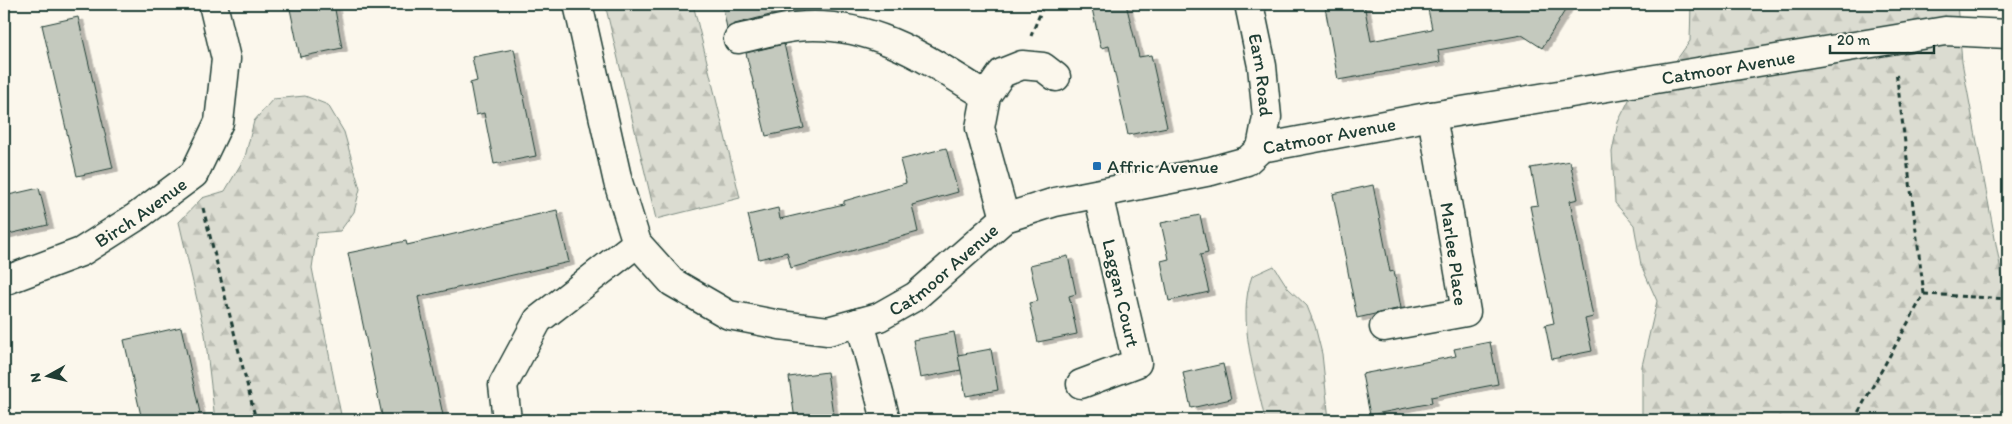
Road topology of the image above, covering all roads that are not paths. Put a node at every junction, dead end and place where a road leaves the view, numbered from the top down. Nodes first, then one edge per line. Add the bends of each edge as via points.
1 (213, 4) edge
2 (578, 4) edge
3 (1249, 4) edge
4 (2008, 34) edge
5 (738, 39) dead end
6 (1056, 77) dead end
7 (986, 96) junction
8 (1432, 116) junction
9 (1261, 148) junction
10 (1098, 194) junction
11 (1005, 218) junction
12 (637, 243) junction
13 (4, 281) edge
14 (860, 322) junction
15 (1384, 327) dead end
16 (1081, 384) dead end
17 (507, 420) edge
18 (886, 420) edge

1 - 13 street, Birch Avenue via 226,59 220,122 194,174 81,252
2 - 12 street, Catmoor Avenue via 618,182
3 - 9 street, Earn Road via 1262,66 1267,117
4 - 8 street, Catmoor Avenue via 1945,31
5 - 7 street via 795,27 842,28 887,39 927,59
6 - 7 street via 1042,67 1022,65 1002,73
7 - 11 street via 980,128
8 - 9 street, Catmoor Avenue
8 - 15 street, Marlee Place via 1466,312
9 - 10 street, Catmoor Avenue via 1247,161 1238,164
10 - 11 street, Catmoor Avenue via 1054,202
10 - 16 street, Laggan Court via 1136,363
11 - 14 street, Catmoor Avenue via 916,296 879,317
12 - 14 street, Catmoor Avenue via 672,282 729,315 828,331
12 - 17 street via 538,320 503,385
14 - 18 street

